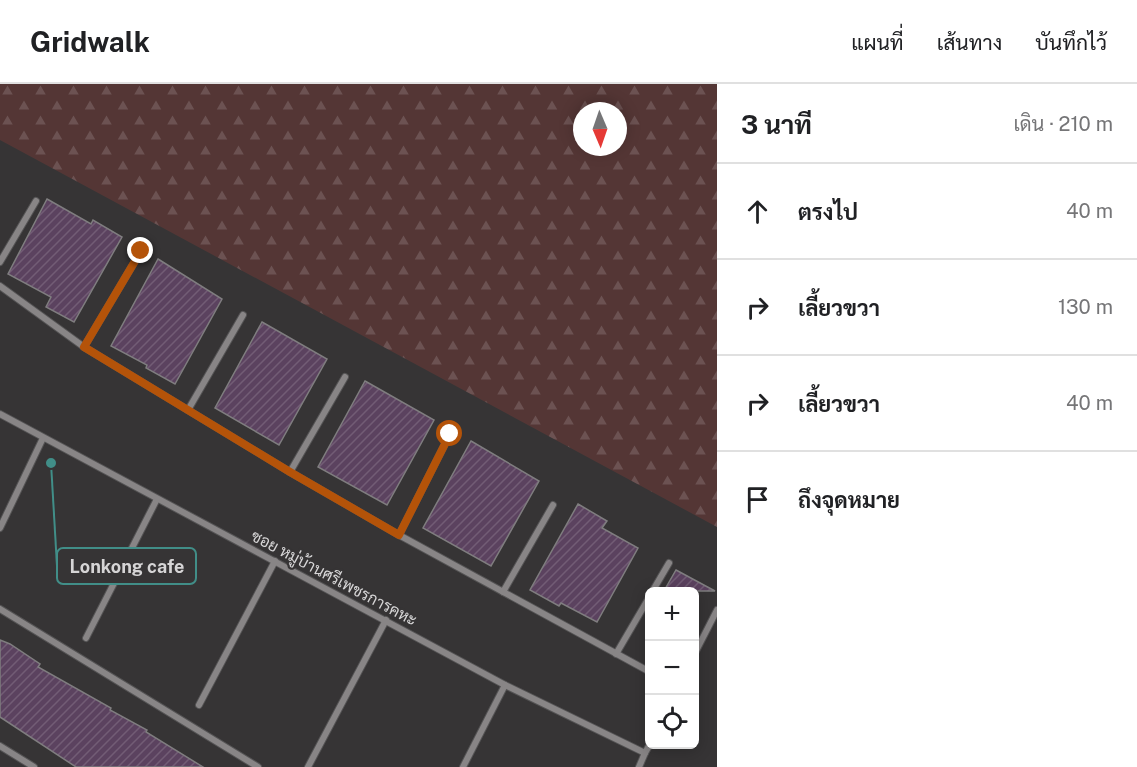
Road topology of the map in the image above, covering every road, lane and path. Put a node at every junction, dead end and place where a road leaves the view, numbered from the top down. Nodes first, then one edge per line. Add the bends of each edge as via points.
1 (36, 201) dead end
2 (141, 251) dead end
3 (0, 262) edge
4 (0, 286) edge
5 (243, 315) dead end
6 (84, 347) junction
7 (345, 377) dead end
8 (188, 410) junction
9 (0, 414) edge
10 (450, 434) dead end
11 (43, 438) junction
12 (290, 472) junction
13 (157, 499) junction
14 (553, 505) dead end
15 (0, 528) edge
16 (399, 535) junction
17 (275, 561) junction
18 (669, 563) dead end
19 (654, 587) edge
20 (503, 592) junction
21 (645, 605) edge
22 (0, 609) edge
23 (717, 610) edge
24 (386, 620) junction
25 (86, 638) dead end
26 (699, 645) edge
27 (616, 654) junction
28 (645, 669) edge
29 (505, 685) junction
30 (199, 705) dead end
31 (0, 746) edge
32 (647, 749) edge
33 (645, 753) junction
34 (34, 767) edge
35 (258, 767) edge
36 (308, 767) edge
37 (463, 767) edge
38 (639, 767) edge

1 - 3 street
2 - 6 street
4 - 6 street
5 - 8 street
6 - 8 street
7 - 12 street
8 - 12 street
9 - 11 street, ซอย หมู่บ้านศรีเพชรการคหะ
10 - 16 street
11 - 13 street, ซอย หมู่บ้านศรีเพชรการคหะ
11 - 15 street
12 - 16 street
13 - 17 street, ซอย หมู่บ้านศรีเพชรการคหะ
13 - 25 street
14 - 20 street
16 - 20 street
17 - 24 street, ซอย หมู่บ้านศรีเพชรการคหะ
17 - 30 street
18 - 19 street
20 - 27 street
21 - 27 street
22 - 35 street
23 - 26 street
24 - 29 street, ซอย หมู่บ้านศรีเพชรการคหะ
24 - 36 street
27 - 28 street
29 - 33 street, ซอย หมู่บ้านศรีเพชรการคหะ
29 - 37 street
31 - 34 street
32 - 33 street
33 - 38 street

